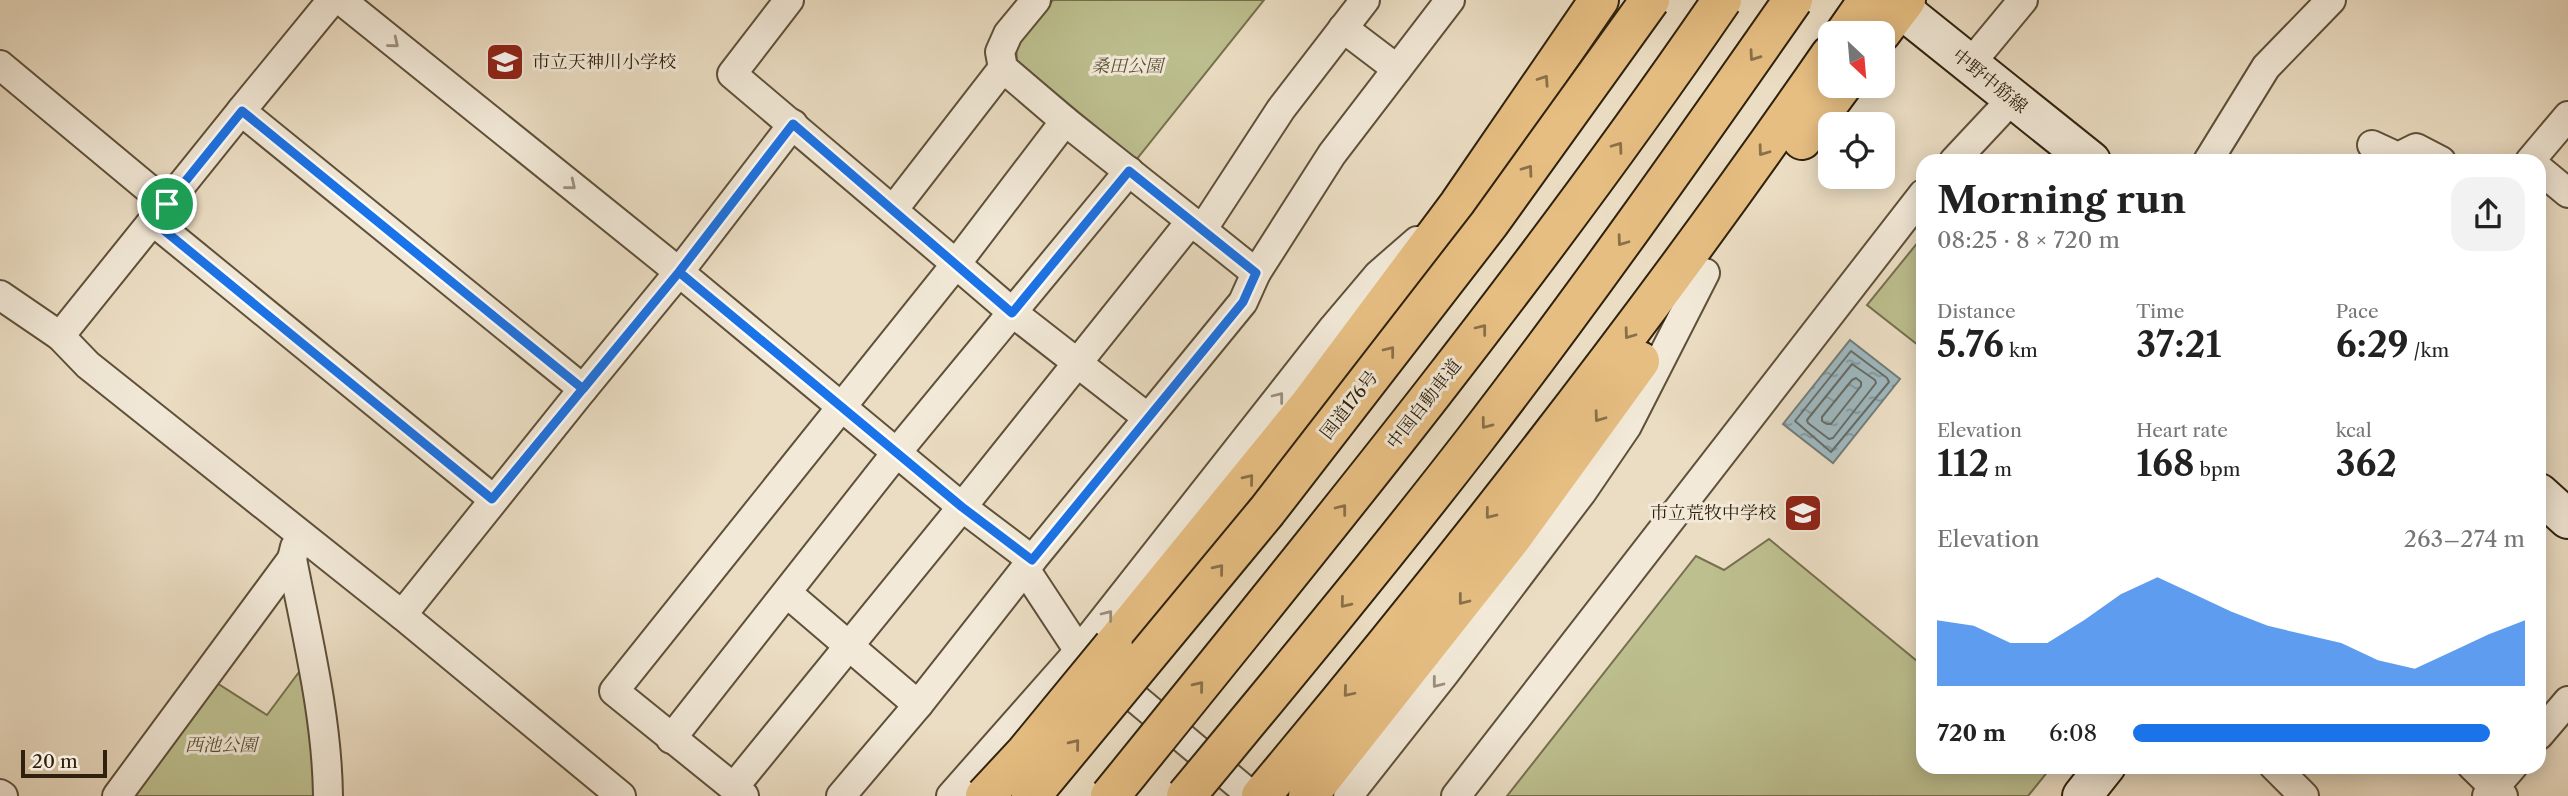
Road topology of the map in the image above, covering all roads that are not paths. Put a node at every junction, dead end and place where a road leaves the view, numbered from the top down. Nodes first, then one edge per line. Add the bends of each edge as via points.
1 (332, 0) edge
2 (341, 0) edge
3 (789, 0) edge
4 (1035, 0) edge
5 (1365, 0) edge
6 (1450, 0) edge
7 (1599, 0) edge
8 (1650, 0) edge
9 (1722, 0) edge
10 (1793, 0) edge
11 (2023, 0) edge
12 (2331, 0) edge
13 (1889, 8) edge
14 (1866, 21) edge
15 (1343, 28) junction
16 (1970, 64) junction
17 (0, 65) edge
18 (1003, 68) junction
19 (1397, 69) junction
20 (1818, 72) edge
21 (1833, 98) edge
22 (2012, 99) junction
23 (242, 111) junction
24 (2568, 116) edge
25 (1065, 121) junction
26 (793, 124) junction
27 (2372, 145) dead end
28 (1961, 154) edge
29 (2082, 154) edge
30 (2212, 154) edge
31 (2392, 154) edge
32 (2404, 154) edge
33 (2428, 154) edge
34 (2536, 154) edge
35 (1129, 171) junction
36 (2546, 175) edge
37 (2568, 193) edge
38 (1916, 203) edge
39 (893, 210) junction
40 (160, 213) junction
41 (1196, 225) junction
42 (956, 264) junction
43 (679, 272) junction
44 (1705, 272) junction
45 (1256, 273) junction
46 (0, 295) edge
47 (1012, 313) junction
48 (60, 336) junction
49 (1078, 364) junction
50 (583, 389) junction
51 (841, 405) junction
52 (1148, 418) junction
53 (897, 452) junction
54 (492, 499) junction
55 (2546, 499) edge
56 (962, 507) junction
57 (2568, 519) edge
58 (296, 546) junction
59 (1028, 565) junction
60 (787, 593) junction
61 (402, 615) junction
62 (849, 646) junction
63 (1096, 649) junction
64 (2568, 701) edge
65 (918, 705) junction
66 (2546, 727) edge
67 (671, 739) junction
68 (2100, 774) edge
69 (2281, 774) edge
70 (2479, 774) edge
71 (2508, 774) edge
72 (739, 791) edge
73 (2495, 793) edge
74 (2298, 794) edge
75 (117, 796) edge
76 (328, 796) edge
77 (621, 796) edge
78 (841, 796) edge
79 (951, 796) edge
80 (985, 796) edge
81 (1031, 796) edge
82 (1110, 796) edge
83 (1186, 796) edge
84 (1252, 796) edge
85 (1261, 796) edge
86 (1308, 796) edge
87 (1348, 796) edge
88 (1456, 796) edge
89 (2082, 796) edge

1 - 23 street
2 -> 43 street
3 - 26 street via 732,74
4 - 18 street via 1008,34 1000,52
5 - 15 street
6 - 19 street
63 -> 7 highway via 1310,405 1460,204
81 -> 8 highway, 国道176号, bridge via 1266,511 1489,224
82 -> 9 highway, 中国自動車道, bridge via 1314,545 1538,256
10 -> 83 highway, bridge via 1586,292 1474,440
11 - 16 street
12 - 30 street via 2266,67
13 - 14 highway
13 - 16 main road, 中野中筋線
15 - 19 street
15 - 41 street
16 - 22 main road, 中野中筋線
17 - 40 street
18 - 25 street
18 - 39 street
19 - 45 street via 1332,154
20 -> 85 highway via 1623,342 1406,622
21 - 44 highway
22 - 28 street
22 - 29 main road, 中野中筋線
23 - 40 street
23 - 50 street
24 - 34 street
25 - 35 street
25 - 42 street
26 - 39 street
26 - 43 street
27 - 31 street
32 - 33 street via 2416,148
35 - 41 street
35 - 47 street
36 - 37 street
38 - 88 street
39 - 42 street
40 - 48 street
40 - 54 street
41 - 45 street
41 - 49 street
42 - 47 street
42 - 51 street
43 - 50 street
43 - 51 street
44 -> 86 highway via 1511,539
44 -> 87 street via 1627,426
45 - 52 street via 1243,302
46 - 48 street
47 - 49 street
47 - 53 street
48 - 58 street
49 - 52 street
49 - 56 street
50 - 54 street
51 - 53 street
51 - 67 street via 614,691
52 - 59 street
53 - 56 street
53 - 60 street
54 - 61 street
55 - 57 main road
56 - 59 street
56 - 62 street
58 - 61 street
58 - 75 street
58 - 76 street via 328,761
59 - 63 street
59 - 65 street
60 - 62 street
60 - 67 street
61 - 77 street
62 - 65 street
62 - 72 street
63 - 79 street
63 - 80 highway, bridge via 1025,753
63 - 84 street
64 - 66 street
65 - 78 street
67 - 72 street
68 - 89 main road
69 - 74 street
70 - 73 street
71 - 73 street

